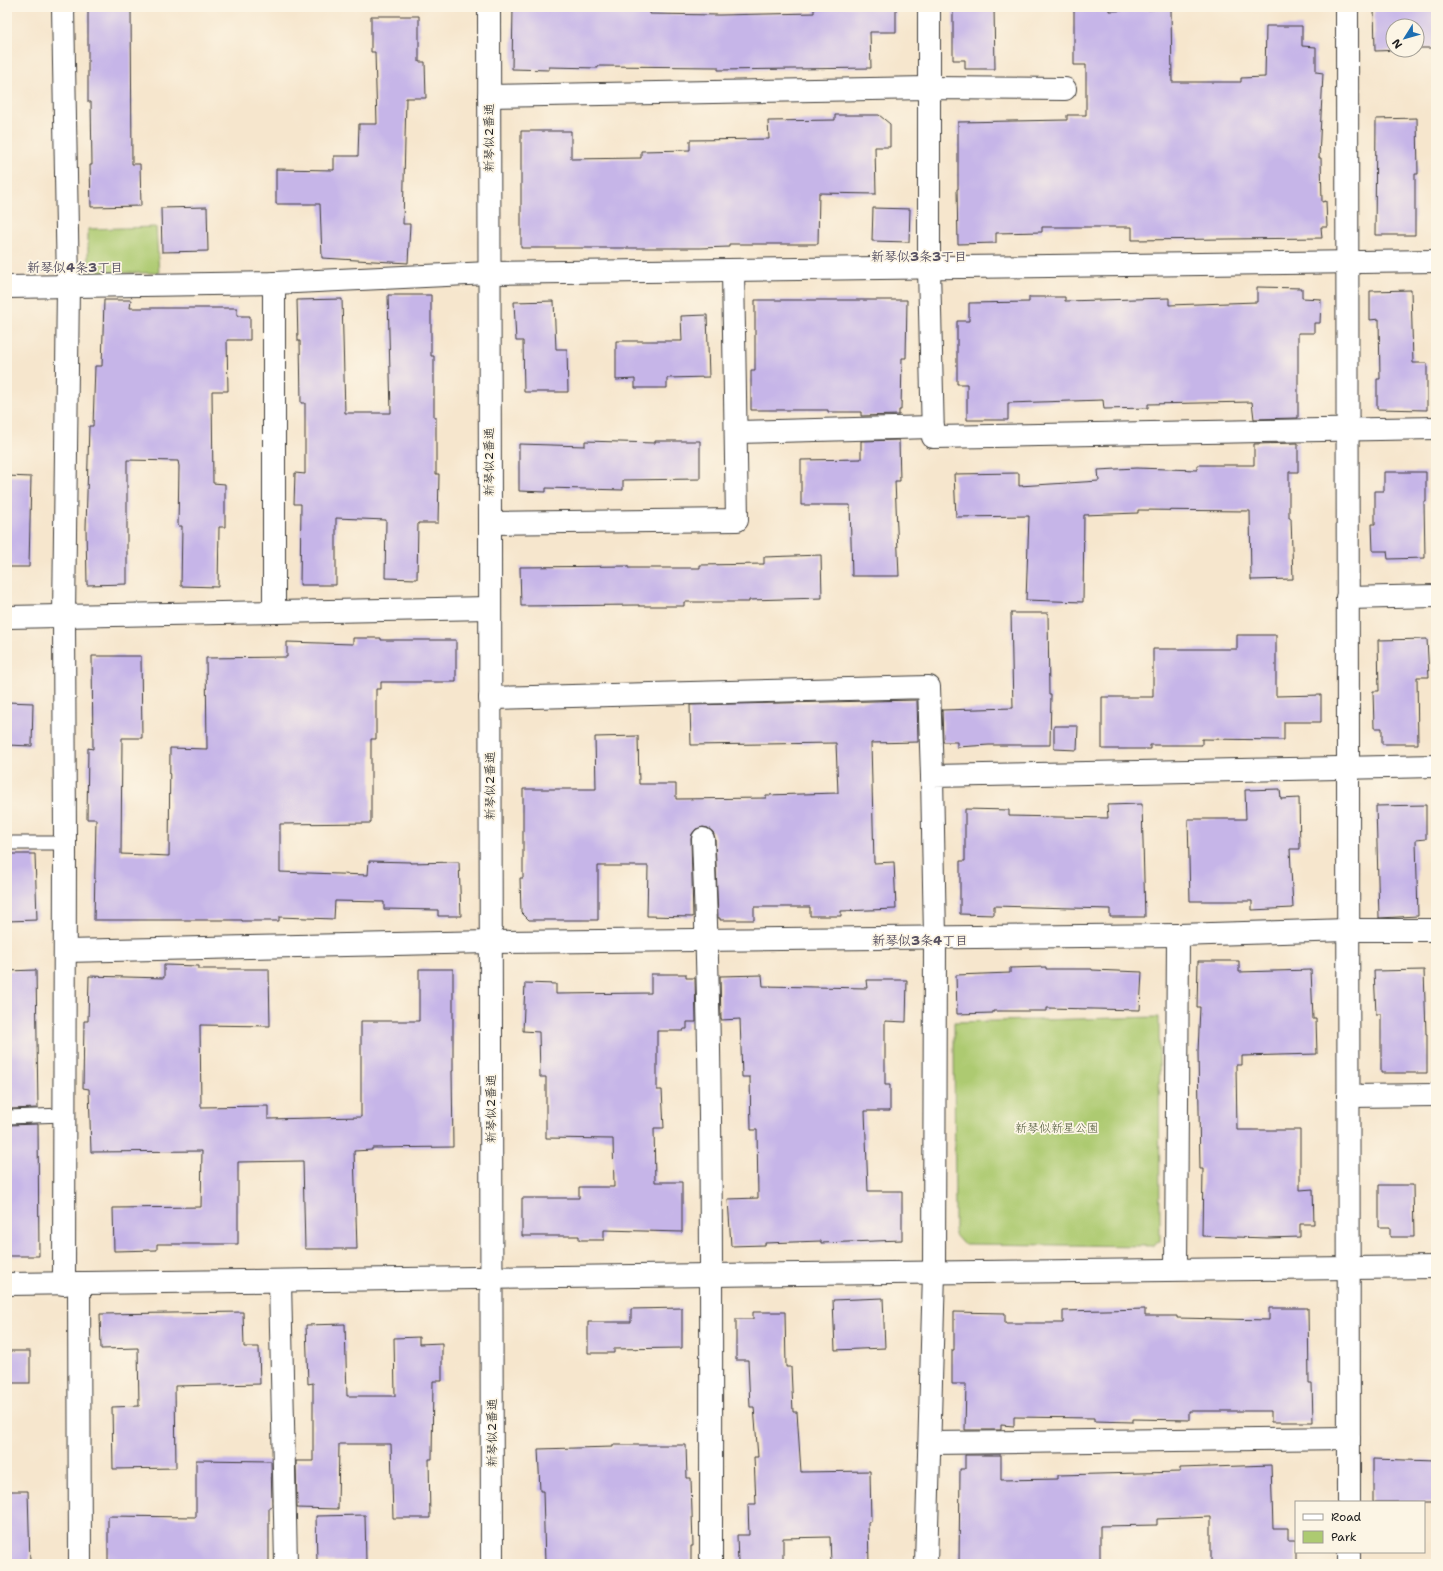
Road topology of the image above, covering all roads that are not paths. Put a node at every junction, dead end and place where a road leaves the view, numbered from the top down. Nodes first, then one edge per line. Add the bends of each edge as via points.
1 (63, 7) edge
2 (489, 7) edge
3 (929, 7) edge
4 (1347, 7) edge
5 (928, 88) junction
6 (1065, 89) dead end
7 (489, 96) junction
8 (1436, 261) edge
9 (1347, 262) junction
10 (929, 268) junction
11 (733, 270) junction
12 (489, 273) junction
13 (274, 283) junction
14 (68, 286) junction
15 (7, 287) edge
16 (932, 427) junction
17 (1436, 428) edge
18 (1347, 430) junction
19 (736, 432) junction
20 (490, 524) junction
21 (1436, 596) edge
22 (1347, 598) junction
23 (490, 608) junction
24 (274, 612) junction
25 (64, 616) junction
26 (7, 617) edge
27 (490, 698) junction
28 (1436, 766) edge
29 (1348, 767) junction
30 (932, 776) junction
31 (703, 839) dead end
32 (7, 843) edge
33 (65, 843) junction
34 (1348, 930) junction
35 (1436, 930) edge
36 (1178, 935) junction
37 (935, 938) junction
38 (707, 940) junction
39 (491, 942) junction
40 (65, 951) junction
41 (1436, 1095) edge
42 (1348, 1096) junction
43 (64, 1116) junction
44 (7, 1117) edge
45 (1436, 1266) edge
46 (1349, 1268) junction
47 (1176, 1270) junction
48 (934, 1272) junction
49 (711, 1274) junction
50 (492, 1278) junction
51 (280, 1281) junction
52 (72, 1283) junction
53 (7, 1284) edge
54 (1349, 1438) junction
55 (930, 1443) junction
56 (1349, 1501) edge
57 (1349, 1553) edge
58 (80, 1564) edge
59 (286, 1564) edge
60 (492, 1564) edge
61 (711, 1564) edge
62 (926, 1564) edge
63 (1349, 1564) edge

1 - 14 street
2 - 7 street, 新琴似2番通
3 - 5 street
4 - 9 street
5 - 6 street
5 - 7 street
5 - 10 street
7 - 12 street, 新琴似2番通
8 - 9 street
9 - 10 street
9 - 18 street
10 - 11 street
10 - 16 street
11 - 12 street
11 - 19 street
12 - 13 street
12 - 20 street, 新琴似2番通
13 - 14 street
13 - 24 street
14 - 15 street
14 - 25 street
16 - 18 street via 933,436
16 - 19 street
17 - 18 street
18 - 22 street
19 - 20 street via 737,520
20 - 23 street, 新琴似2番通
21 - 22 street
22 - 29 street
23 - 24 street
23 - 27 street, 新琴似2番通
24 - 25 street
25 - 26 street
25 - 33 street
27 - 30 street via 929,687
27 - 39 street, 新琴似2番通
28 - 29 street
29 - 30 street
29 - 34 street
30 - 37 street
31 - 38 street
32 - 33 lane
33 - 40 street
34 - 35 street
34 - 36 street
34 - 42 street
36 - 37 street
36 - 47 street
37 - 38 street
37 - 48 street
38 - 39 street
38 - 49 street
39 - 40 street
39 - 50 street, 新琴似2番通
40 - 43 street
41 - 42 street
42 - 46 street
43 - 44 lane
43 - 52 street
45 - 46 street
46 - 47 street
46 - 54 street
47 - 48 street
48 - 49 street
48 - 55 street
49 - 50 street
49 - 61 street
50 - 51 street
50 - 60 street, 新琴似2番通
51 - 52 street
51 - 59 street
52 - 53 street
52 - 58 street
54 - 55 street
54 - 56 street
55 - 62 street
57 - 63 street

